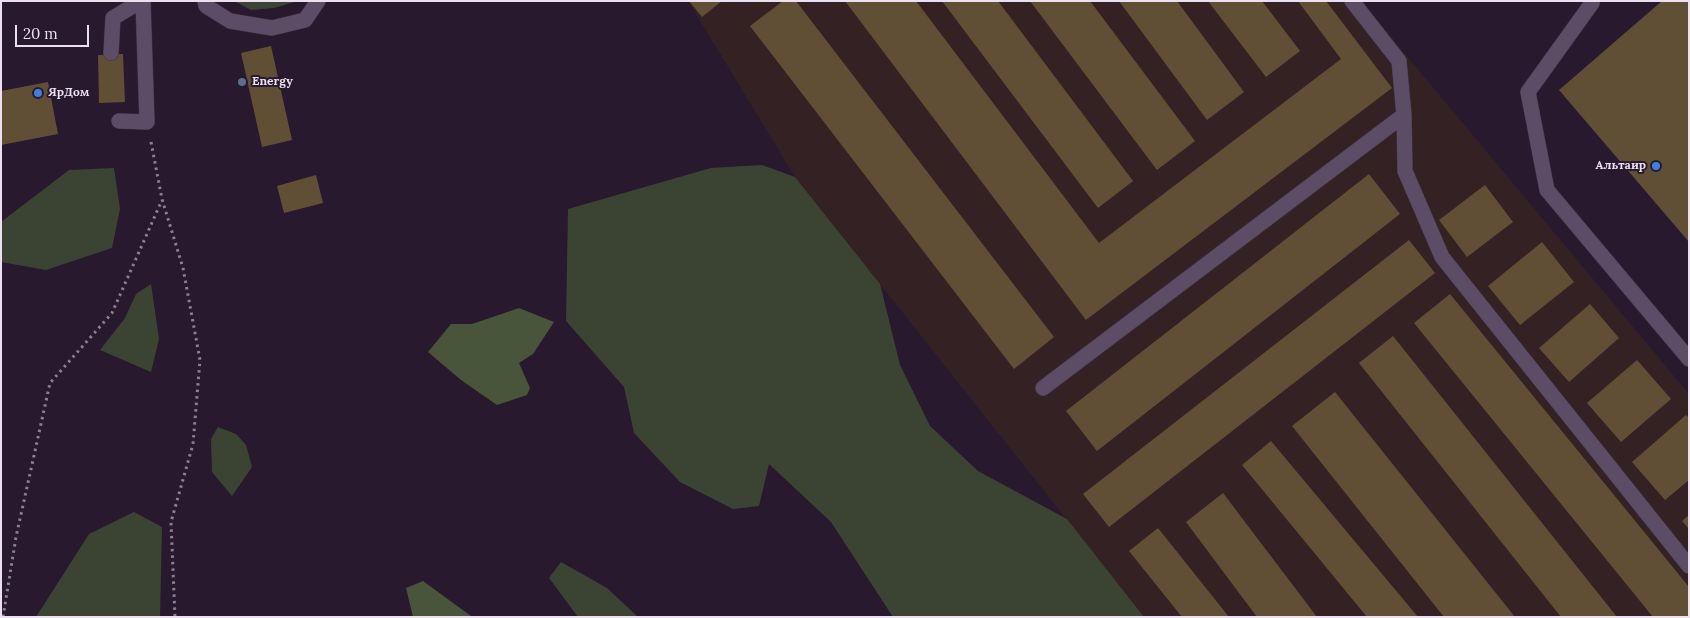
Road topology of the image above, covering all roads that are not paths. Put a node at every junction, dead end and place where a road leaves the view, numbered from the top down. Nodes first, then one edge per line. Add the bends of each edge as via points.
1 (142, 1) edge
2 (205, 1) edge
3 (318, 1) edge
4 (1352, 1) edge
5 (1591, 1) edge
6 (111, 53) dead end
7 (1404, 115) junction
8 (119, 121) dead end
9 (1689, 359) edge
10 (1043, 388) dead end
11 (1689, 566) edge

1 - 6 lane via 113,18
1 - 8 lane via 147,122
2 - 3 lane via 206,6 230,22 272,28 305,20
4 - 7 lane via 1399,60
5 - 9 lane via 1528,92 1547,190
7 - 10 lane
7 - 11 lane via 1405,171 1442,257

